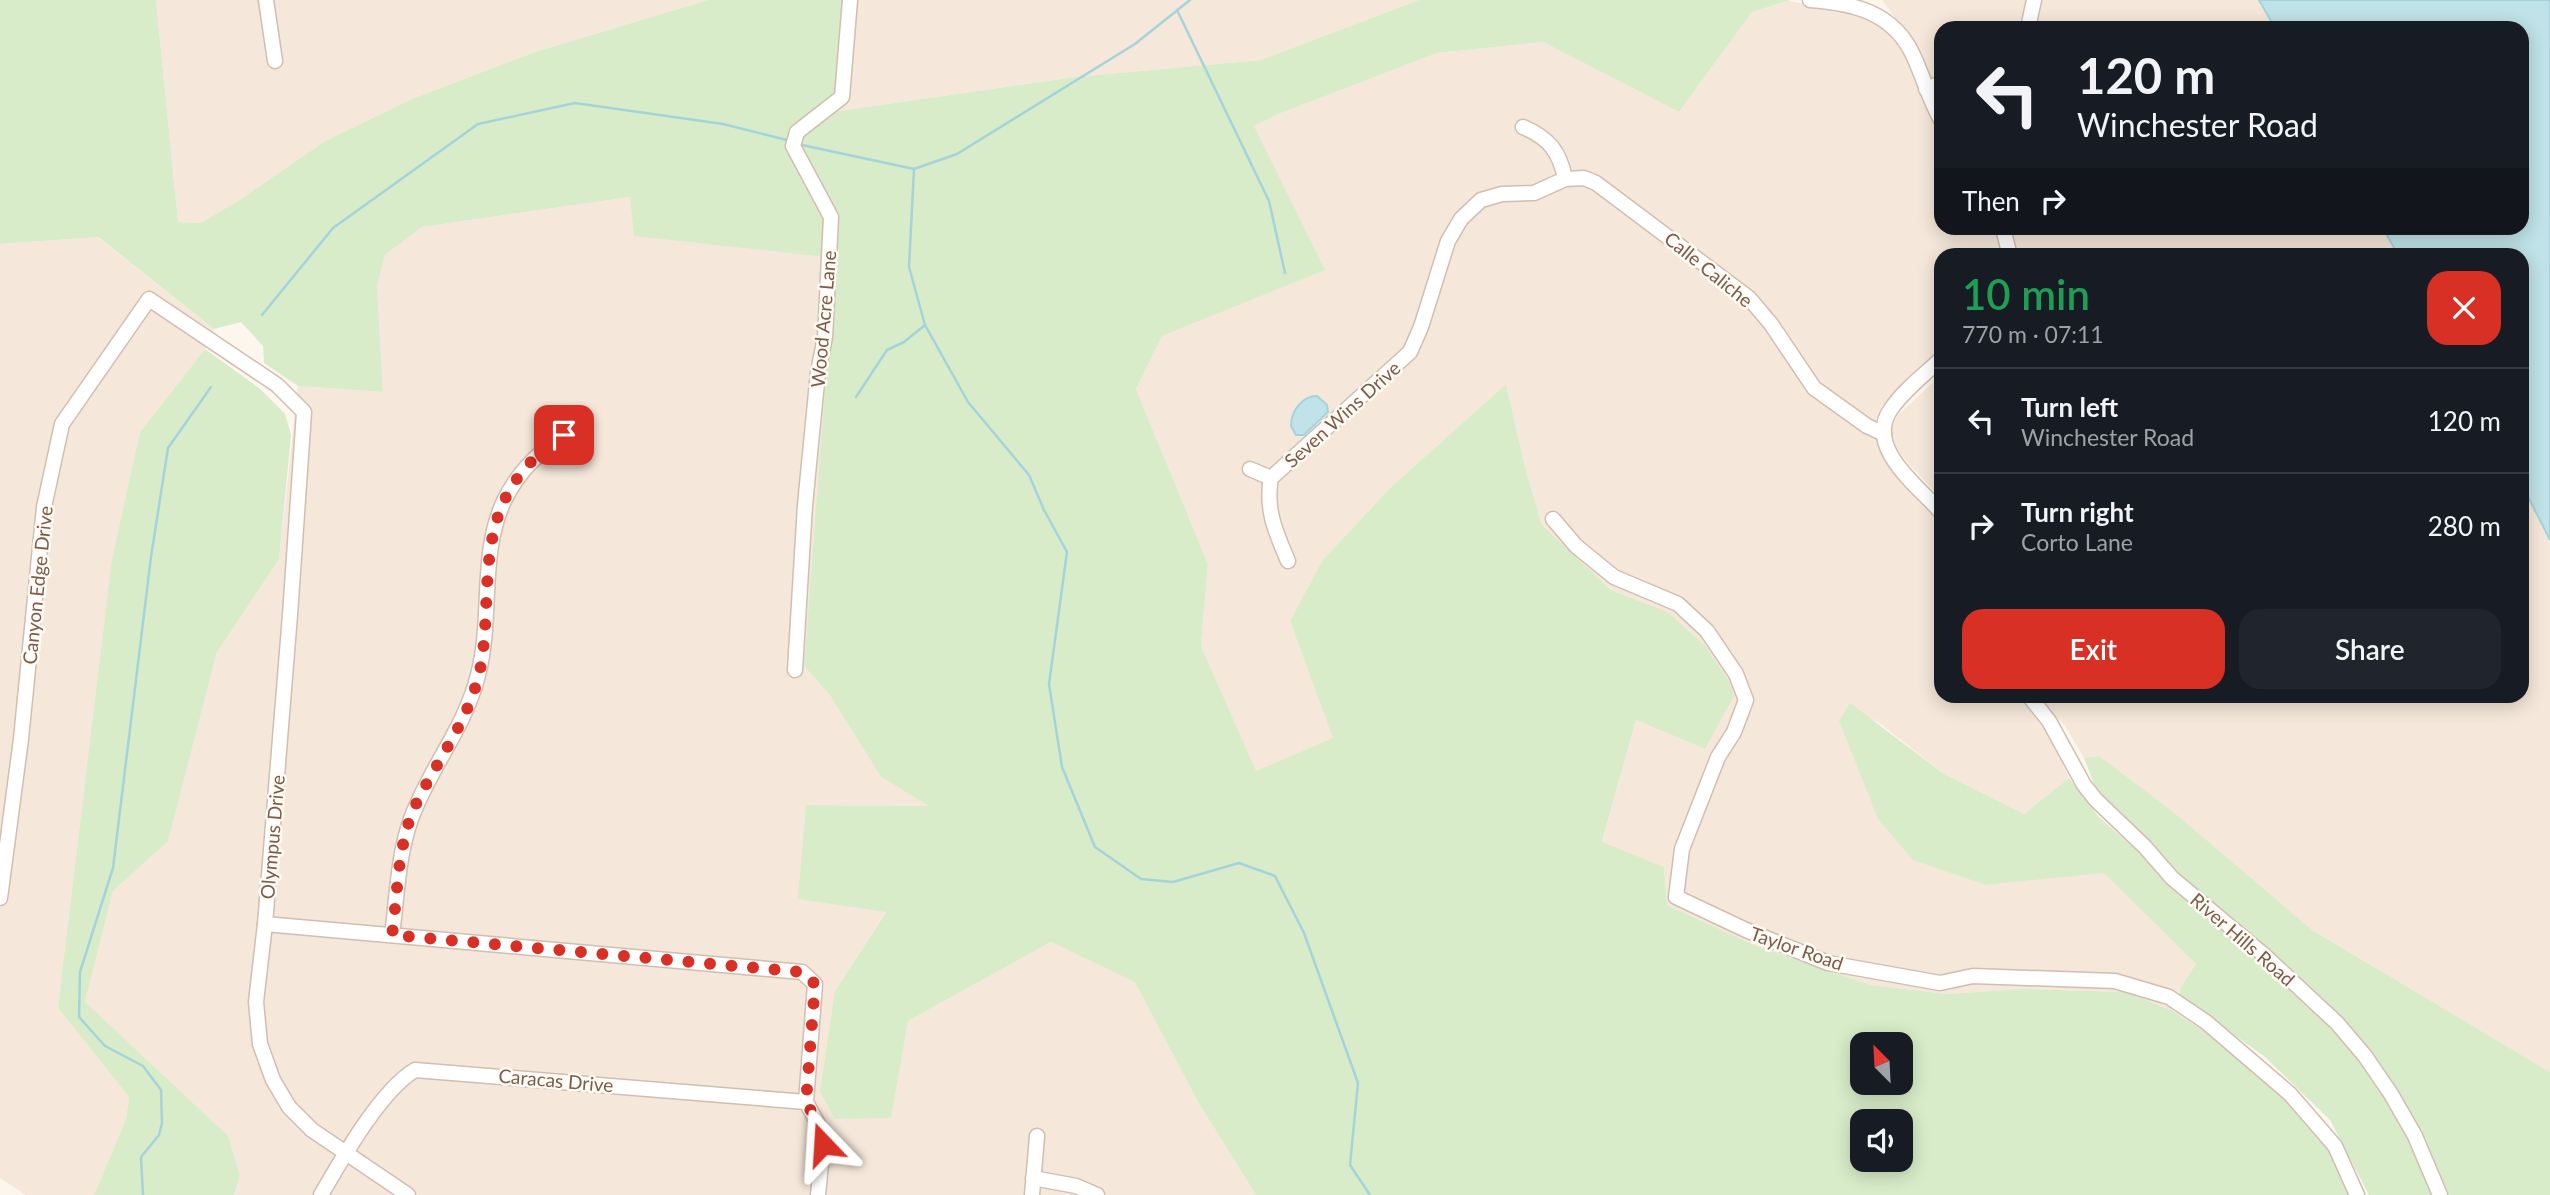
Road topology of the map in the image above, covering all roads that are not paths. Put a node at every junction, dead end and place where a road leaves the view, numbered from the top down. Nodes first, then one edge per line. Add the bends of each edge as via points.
1 (266, 0) edge
2 (850, 0) edge
3 (1810, 0) edge
4 (2035, 0) edge
5 (2030, 21) edge
6 (275, 61) dead end
7 (1934, 86) edge
8 (1926, 89) junction
9 (1934, 106) edge
10 (1523, 127) dead end
11 (1565, 179) junction
12 (149, 299) joint
13 (1934, 366) edge
14 (579, 429) dead end
15 (1884, 434) junction
16 (1250, 469) dead end
17 (1271, 478) junction
18 (1934, 504) edge
19 (1553, 519) dead end
20 (1288, 561) dead end
21 (795, 670) dead end
22 (2035, 703) edge
23 (0, 898) edge
24 (265, 924) junction
25 (392, 935) junction
26 (806, 1102) junction
27 (1037, 1136) dead end
28 (345, 1154) junction
29 (1033, 1178) junction
30 (321, 1195) edge
31 (408, 1195) edge
32 (818, 1195) edge
33 (1032, 1195) edge
34 (1097, 1195) edge
35 (2357, 1195) edge
36 (2440, 1195) edge

1 - 6 street
2 - 21 street, Wood Acre Lane via 842,97 797,132 793,146 831,217 825,337 805,505
3 - 8 street via 1843,2 1886,19 1913,54
4 - 5 street
7 - 8 street
8 - 9 street
10 - 11 street via 1551,144 1562,161
11 - 15 street, Calle Caliche via 1596,183 1734,286 1771,324 1814,388
11 - 17 street, Seven Wins Drive via 1534,193 1502,194 1472,207 1448,241 1410,352
12 - 23 street, Canyon Edge Drive via 62,424 44,508
12 - 24 street, Olympus Drive via 277,385 303,412
13 - 15 street via 1896,402 1884,422
14 - 25 street via 530,463 503,503 492,541 480,670 458,730 410,820
15 - 18 street via 1891,457
16 - 17 street
17 - 20 street, Seven Wins Drive via 1267,499
19 - 35 street, Taylor Road via 1576,546 1614,577 1678,604 1698,622 1736,674 1745,700 1682,849 1676,897 1828,963 1940,983 1973,976 2115,981 2169,998 2206,1022 2290,1094 2335,1146
22 - 36 street, River Hills Road via 2096,800 2172,878 2337,1023 2365,1056 2415,1136
24 - 25 street
24 - 28 street, Olympus Drive via 256,1002 264,1056 289,1107
25 - 26 street via 802,972 815,984
26 - 28 street, Caracas Drive via 415,1070 400,1079
26 - 32 street via 823,1144
27 - 29 street
28 - 30 street, Caracas Drive
28 - 31 street, Olympus Drive
29 - 33 street
29 - 34 street

